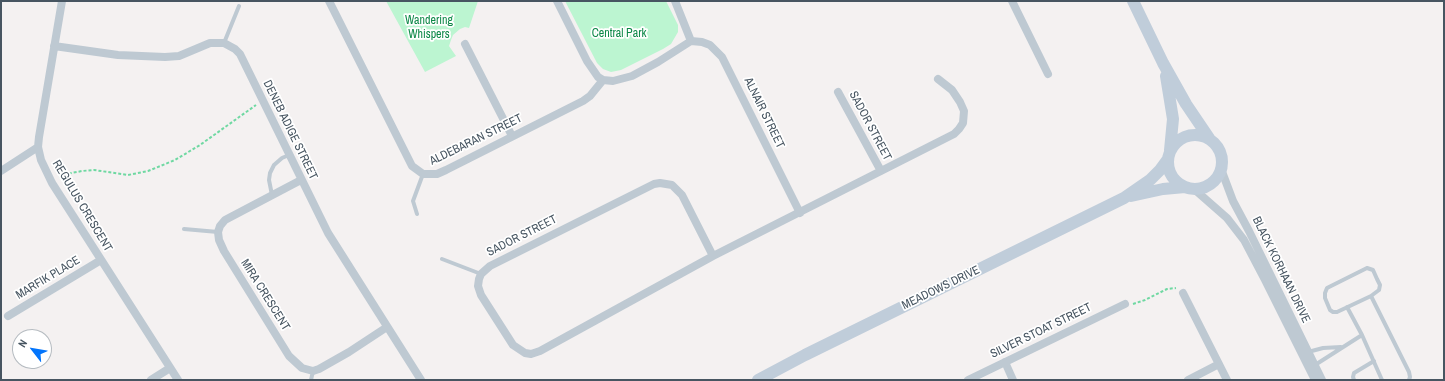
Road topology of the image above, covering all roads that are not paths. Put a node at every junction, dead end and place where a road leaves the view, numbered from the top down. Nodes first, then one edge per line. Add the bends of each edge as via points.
1 (62, 1) edge
2 (329, 1) edge
3 (557, 1) edge
4 (675, 1) edge
5 (1012, 1) edge
6 (1133, 1) edge
7 (239, 6) dead end
8 (691, 41) junction
9 (224, 43) junction
10 (465, 44) dead end
11 (54, 46) junction
12 (1163, 63) junction
13 (1048, 74) dead end
14 (938, 79) dead end
15 (603, 80) junction
16 (838, 92) dead end
17 (512, 136) junction
18 (1209, 138) junction
19 (38, 147) junction
20 (1169, 154) junction
21 (289, 155) junction
22 (1221, 169) junction
23 (1, 171) edge
24 (880, 171) junction
25 (423, 174) junction
26 (301, 180) junction
27 (1190, 188) junction
28 (272, 195) junction
29 (1124, 198) junction
30 (800, 213) junction
31 (417, 214) dead end
32 (184, 229) dead end
33 (218, 232) junction
34 (713, 256) junction
35 (442, 259) dead end
36 (101, 260) junction
37 (481, 274) junction
38 (1183, 293) road end
39 (1371, 296) junction
40 (1126, 304) road end
41 (1347, 307) junction
42 (8, 316) dead end
43 (387, 327) junction
44 (1362, 335) junction
45 (1341, 347) junction
46 (1305, 353) junction
47 (1374, 361) junction
48 (1005, 362) junction
49 (1219, 364) junction
50 (1312, 366) junction
51 (170, 368) junction
52 (313, 371) junction
53 (152, 380) edge
54 (178, 380) edge
55 (311, 380) edge
56 (421, 380) edge
57 (758, 380) edge
58 (968, 380) edge
59 (1013, 380) edge
60 (1188, 380) edge
61 (1227, 380) edge
62 (1315, 380) edge
63 (1322, 380) edge
64 (1354, 380) edge
65 (1382, 380) edge
66 (1409, 380) edge

1 - 11 street, REGULUS CRESCENT
2 - 25 street, ALDEBARAN STREET via 412,166
3 - 15 street via 587,61
4 - 8 street
5 - 13 street
6 - 12 street
7 - 9 lane
8 - 15 street via 632,76 613,81
8 - 30 street, ALNAIR STREET via 710,45 722,57
9 - 11 street via 210,43 172,57 118,55
9 - 21 street, DENEB ADIGE STREET via 240,54
10 - 17 street
11 - 19 street, REGULUS CRESCENT
12 - 18 street
12 - 20 street via 1173,119
14 - 24 street, SADOR STREET via 952,90 964,111 960,129
15 - 17 street, ALDEBARAN STREET via 590,96 582,101
16 - 24 street, SADOR STREET
17 - 25 street, ALDEBARAN STREET via 437,174
18 - 20 street via 1191,134 1179,140
18 - 22 street via 1220,151
19 - 23 street
19 - 36 street, REGULUS CRESCENT via 52,183
20 - 27 street via 1168,168 1172,176
20 - 29 street, MEADOWS DRIVE via 1160,170 1150,180
21 - 26 street, DENEB ADIGE STREET
21 - 28 lane via 274,165 270,173
22 - 27 street via 1217,177 1203,188
22 - 46 street, BLACK KORHAAN DRIVE via 1233,201
24 - 30 street, SADOR STREET
25 - 31 lane via 413,201
26 - 28 street
26 - 43 street, DENEB ADIGE STREET via 331,237
27 - 29 street, MEADOWS DRIVE via 1162,189
27 - 46 street, BLACK KORHAAN DRIVE via 1227,218 1244,240
28 - 33 street via 230,216
29 - 57 street, MEADOWS DRIVE
30 - 34 street, SADOR STREET
32 - 33 lane
33 - 52 street, MIRA CRESCENT via 224,251 289,356 302,368
34 - 37 street, SADOR STREET via 682,195 672,185 660,183 490,266
34 - 37 street, SADOR STREET via 531,354 514,345 488,307 478,286
35 - 37 lane
36 - 42 street, MARFIK PLACE
36 - 51 street, REGULUS CRESCENT
38 - 49 street
39 - 41 lane
39 - 41 lane via 1379,290 1380,285 1373,270 1367,268 1327,288 1325,298 1330,310 1337,312
39 - 66 lane via 1409,372
40 - 48 street, SILVER STOAT STREET
41 - 44 lane
43 - 52 street via 343,356
43 - 56 street, DENEB ADIGE STREET
44 - 45 lane
44 - 47 lane
45 - 46 lane
45 - 50 lane
46 - 50 street, BLACK KORHAAN DRIVE
47 - 64 lane via 1354,373
47 - 65 lane
48 - 58 street, SILVER STOAT STREET
48 - 59 street
49 - 60 street
49 - 61 street
50 - 62 street, BLACK KORHAAN DRIVE
50 - 63 street, BLACK KORHAAN DRIVE
51 - 53 street
51 - 54 street, REGULUS CRESCENT
52 - 55 lane

